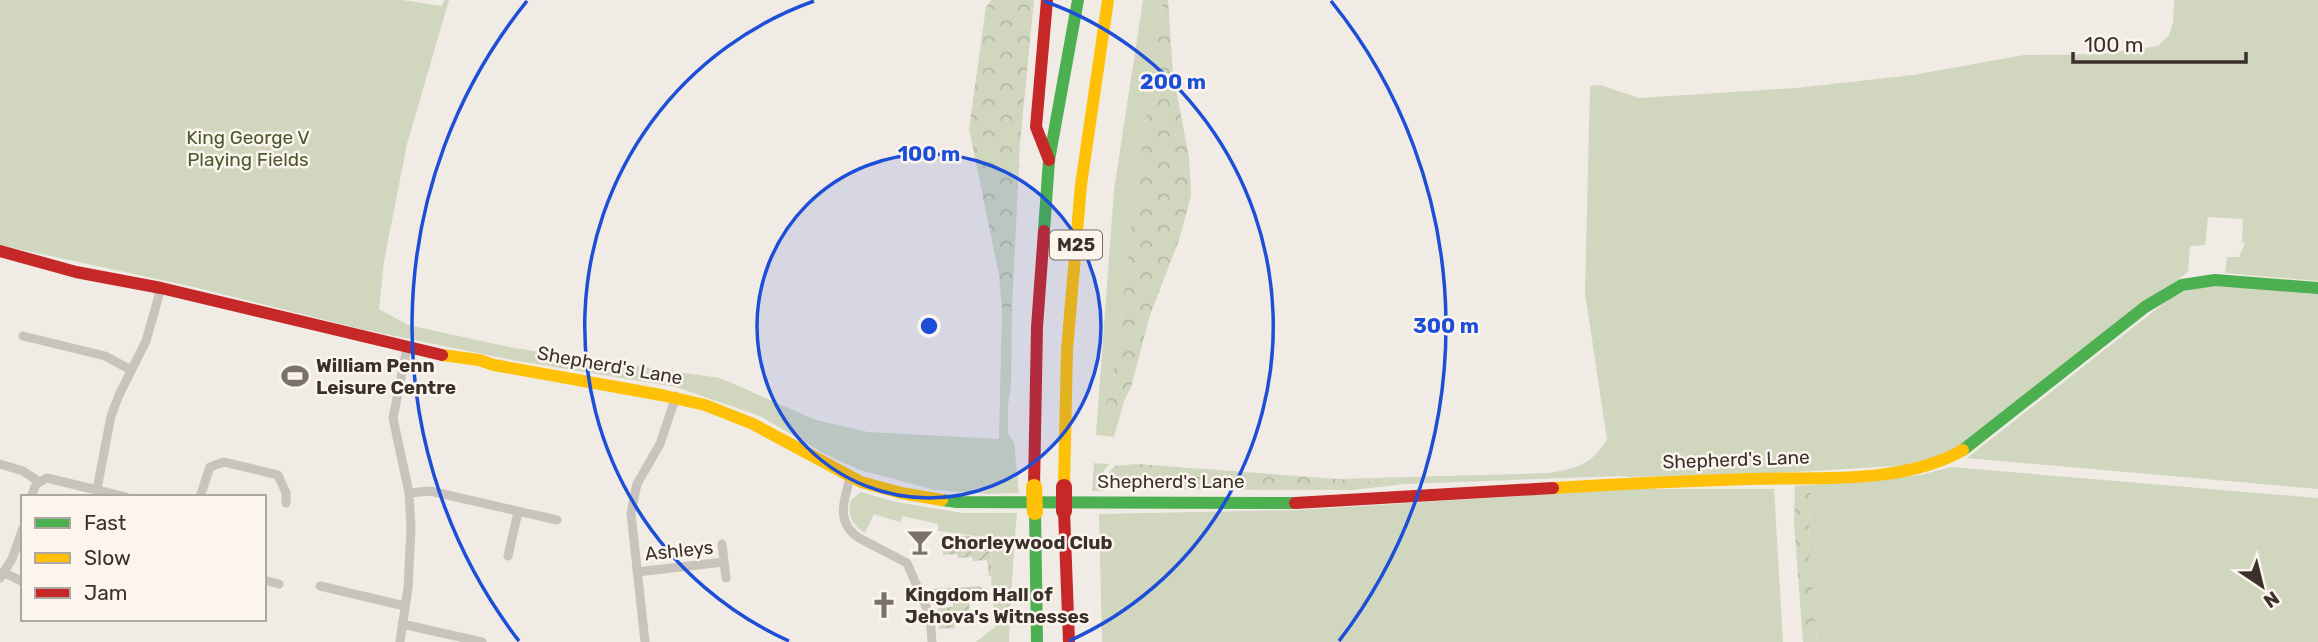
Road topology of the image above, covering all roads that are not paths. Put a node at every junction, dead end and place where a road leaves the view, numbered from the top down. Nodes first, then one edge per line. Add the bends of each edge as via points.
1 (1047, 0) edge
2 (1078, 0) edge
3 (1108, 2) edge
4 (1049, 160) junction
5 (0, 251) edge
6 (161, 288) junction
7 (2318, 288) edge
8 (23, 336) dead end
9 (407, 348) junction
10 (131, 370) junction
11 (676, 396) junction
12 (0, 464) edge
13 (850, 478) junction
14 (38, 481) junction
15 (97, 489) junction
16 (409, 493) junction
17 (33, 495) edge
18 (119, 495) edge
19 (201, 495) edge
20 (286, 503) dead end
21 (519, 512) junction
22 (556, 520) dead end
23 (21, 534) edge
24 (722, 544) dead end
25 (508, 556) dead end
26 (724, 562) junction
27 (637, 572) junction
28 (2, 575) edge
29 (726, 578) dead end
30 (21, 581) edge
31 (266, 581) edge
32 (279, 584) dead end
33 (320, 586) dead end
34 (979, 591) dead end
35 (921, 594) junction
36 (405, 606) junction
37 (402, 624) junction
38 (400, 642) edge
39 (482, 642) edge
40 (645, 642) edge
41 (932, 642) edge
42 (1037, 642) edge
43 (1069, 642) edge

1 - 4 main road, M25 via 1037,127
2 - 4 main road, M25
3 - 43 main road, M25, bridge via 1081,185 1067,350 1064,511
4 - 42 main road, M25, bridge via 1037,327
5 - 6 main road, Shepherd's Lane
6 - 9 main road, Shepherd's Lane
6 - 10 street via 146,341
7 - 13 main road, Shepherd's Lane via 2215,280 2182,285 2145,307 1950,457 1931,466 1881,475 1628,483 1321,503 957,502 915,497
8 - 10 street via 105,356
9 - 11 main road, Shepherd's Lane
9 - 16 street via 393,418
10 - 15 street via 111,416
11 - 13 main road, Shepherd's Lane via 754,424
11 - 27 street via 660,444 634,497
12 - 14 street
13 - 35 street via 842,516 848,528 907,563
14 - 15 street via 54,479
14 - 17 street
15 - 18 street
16 - 21 street via 430,491
16 - 36 street
19 - 20 street via 210,467 224,462 278,475
21 - 22 street
21 - 25 street
23 - 28 street
24 - 26 street, Ashleys
26 - 27 street, Ashleys
26 - 29 street, Ashleys
27 - 40 street
28 - 30 street
31 - 32 street
33 - 36 street
34 - 35 street
35 - 41 street via 931,621
36 - 37 street
37 - 38 street
37 - 39 street

